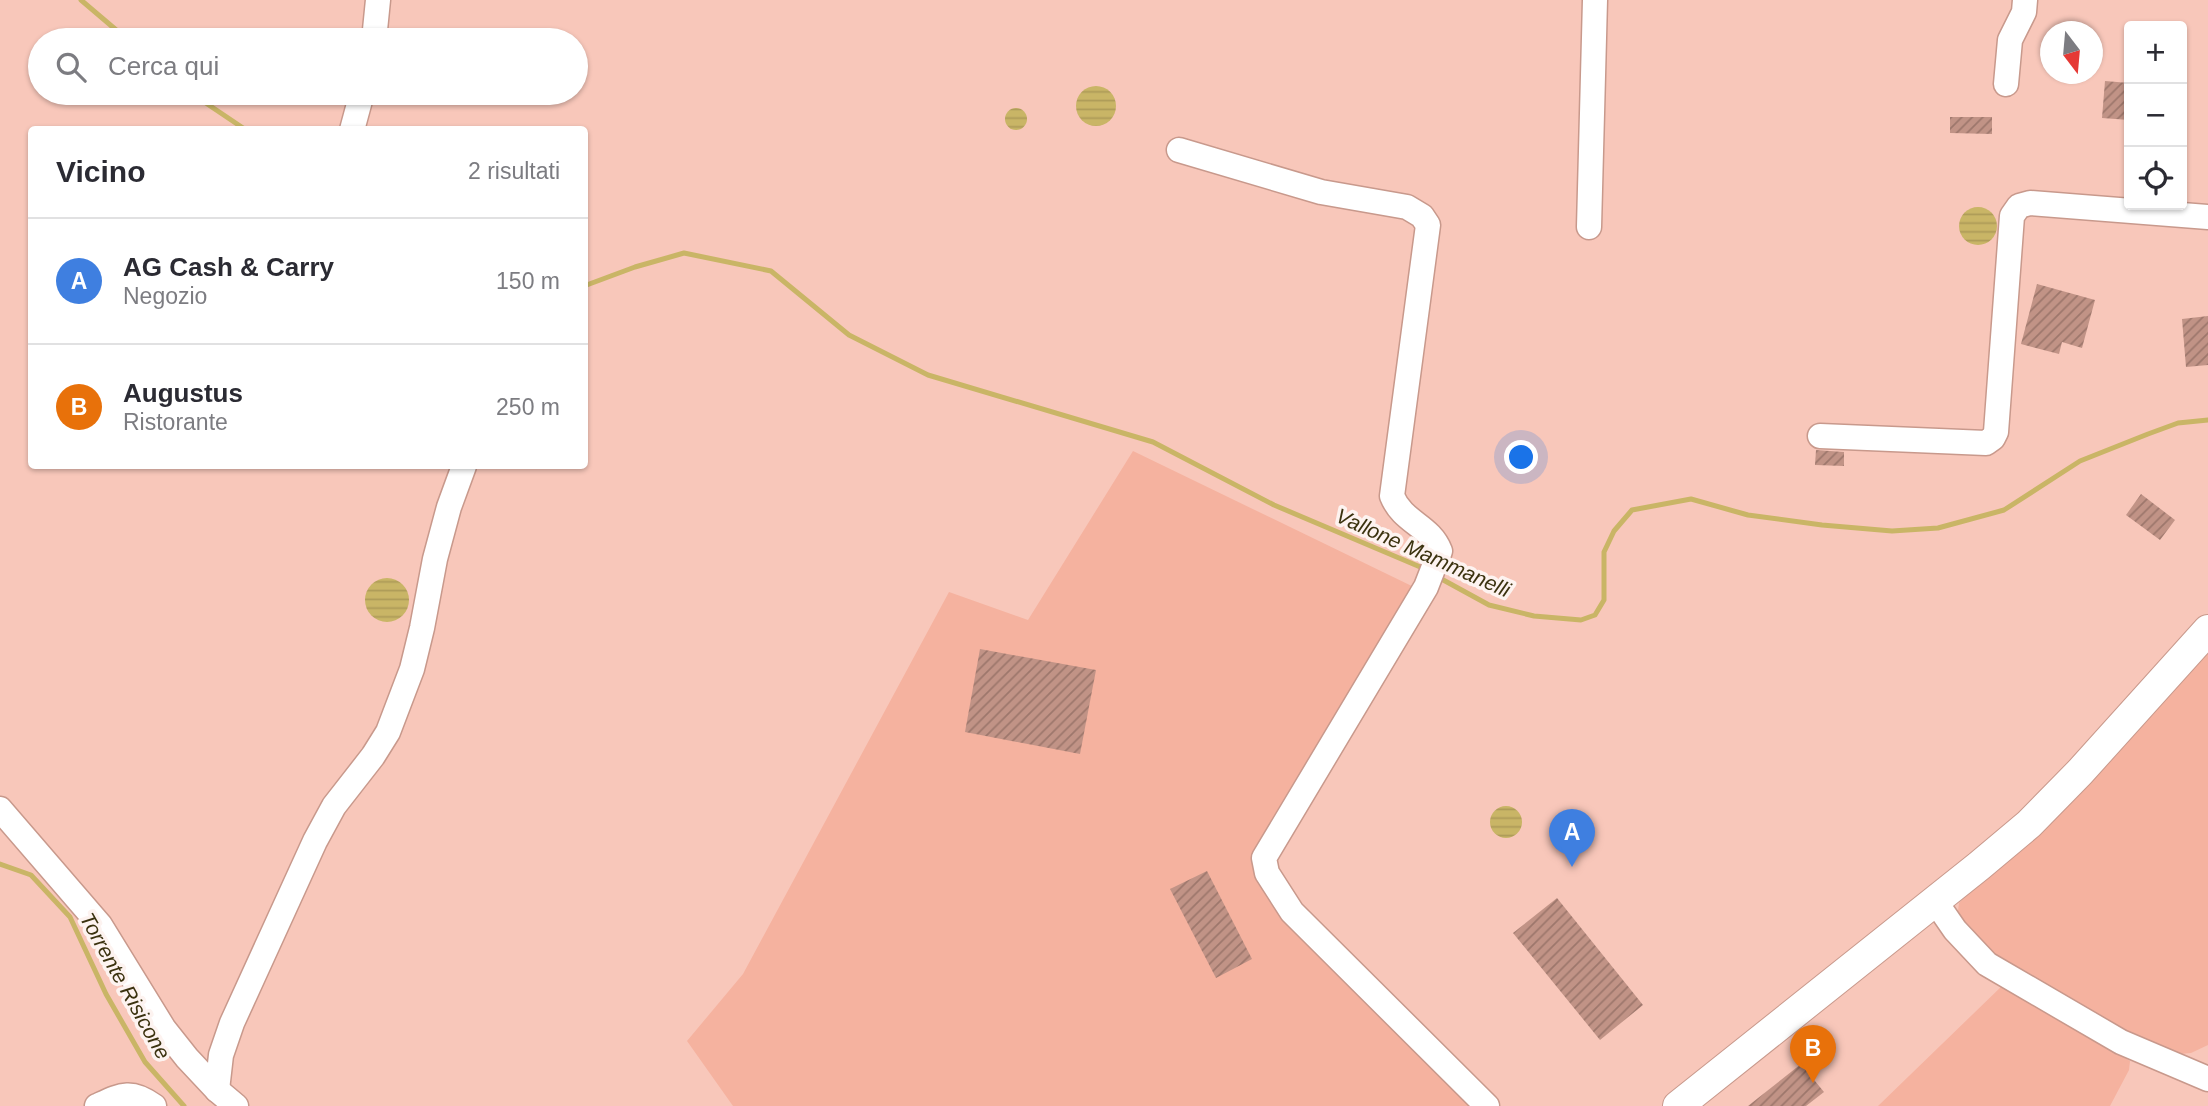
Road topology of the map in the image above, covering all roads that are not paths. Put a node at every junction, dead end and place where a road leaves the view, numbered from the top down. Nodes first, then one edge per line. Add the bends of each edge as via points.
1 (378, 0) edge
2 (1595, 0) edge
3 (2025, 0) edge
4 (375, 28) edge
5 (2006, 84) dead end
6 (359, 105) edge
7 (353, 126) edge
8 (1179, 150) dead end
9 (2208, 217) edge
10 (1590, 227) dead end
11 (1821, 436) dead end
12 (463, 469) edge
13 (2208, 630) edge
14 (0, 809) edge
15 (1935, 901) junction
16 (2208, 1079) edge
17 (217, 1090) junction
18 (97, 1106) edge
19 (154, 1106) edge
20 (236, 1106) edge
21 (1487, 1106) edge
22 (1678, 1106) edge

1 - 4 street
2 - 10 street
3 - 5 street via 2010,40
6 - 7 street
8 - 21 street via 1321,192 1408,207 1428,225 1392,496 1397,509 1435,539 1440,551 1426,587 1264,858 1267,873 1292,912
9 - 11 street via 2030,203 2019,206 2012,216 1993,439 1986,443
12 - 17 street via 435,559 412,669 387,732 334,806 279,916 232,1023 221,1055
13 - 15 main road via 2029,824
14 - 17 street via 100,925 164,1029
15 - 16 street via 1987,964 2121,1042
15 - 22 main road
17 - 20 street
18 - 19 street via 134,1095

